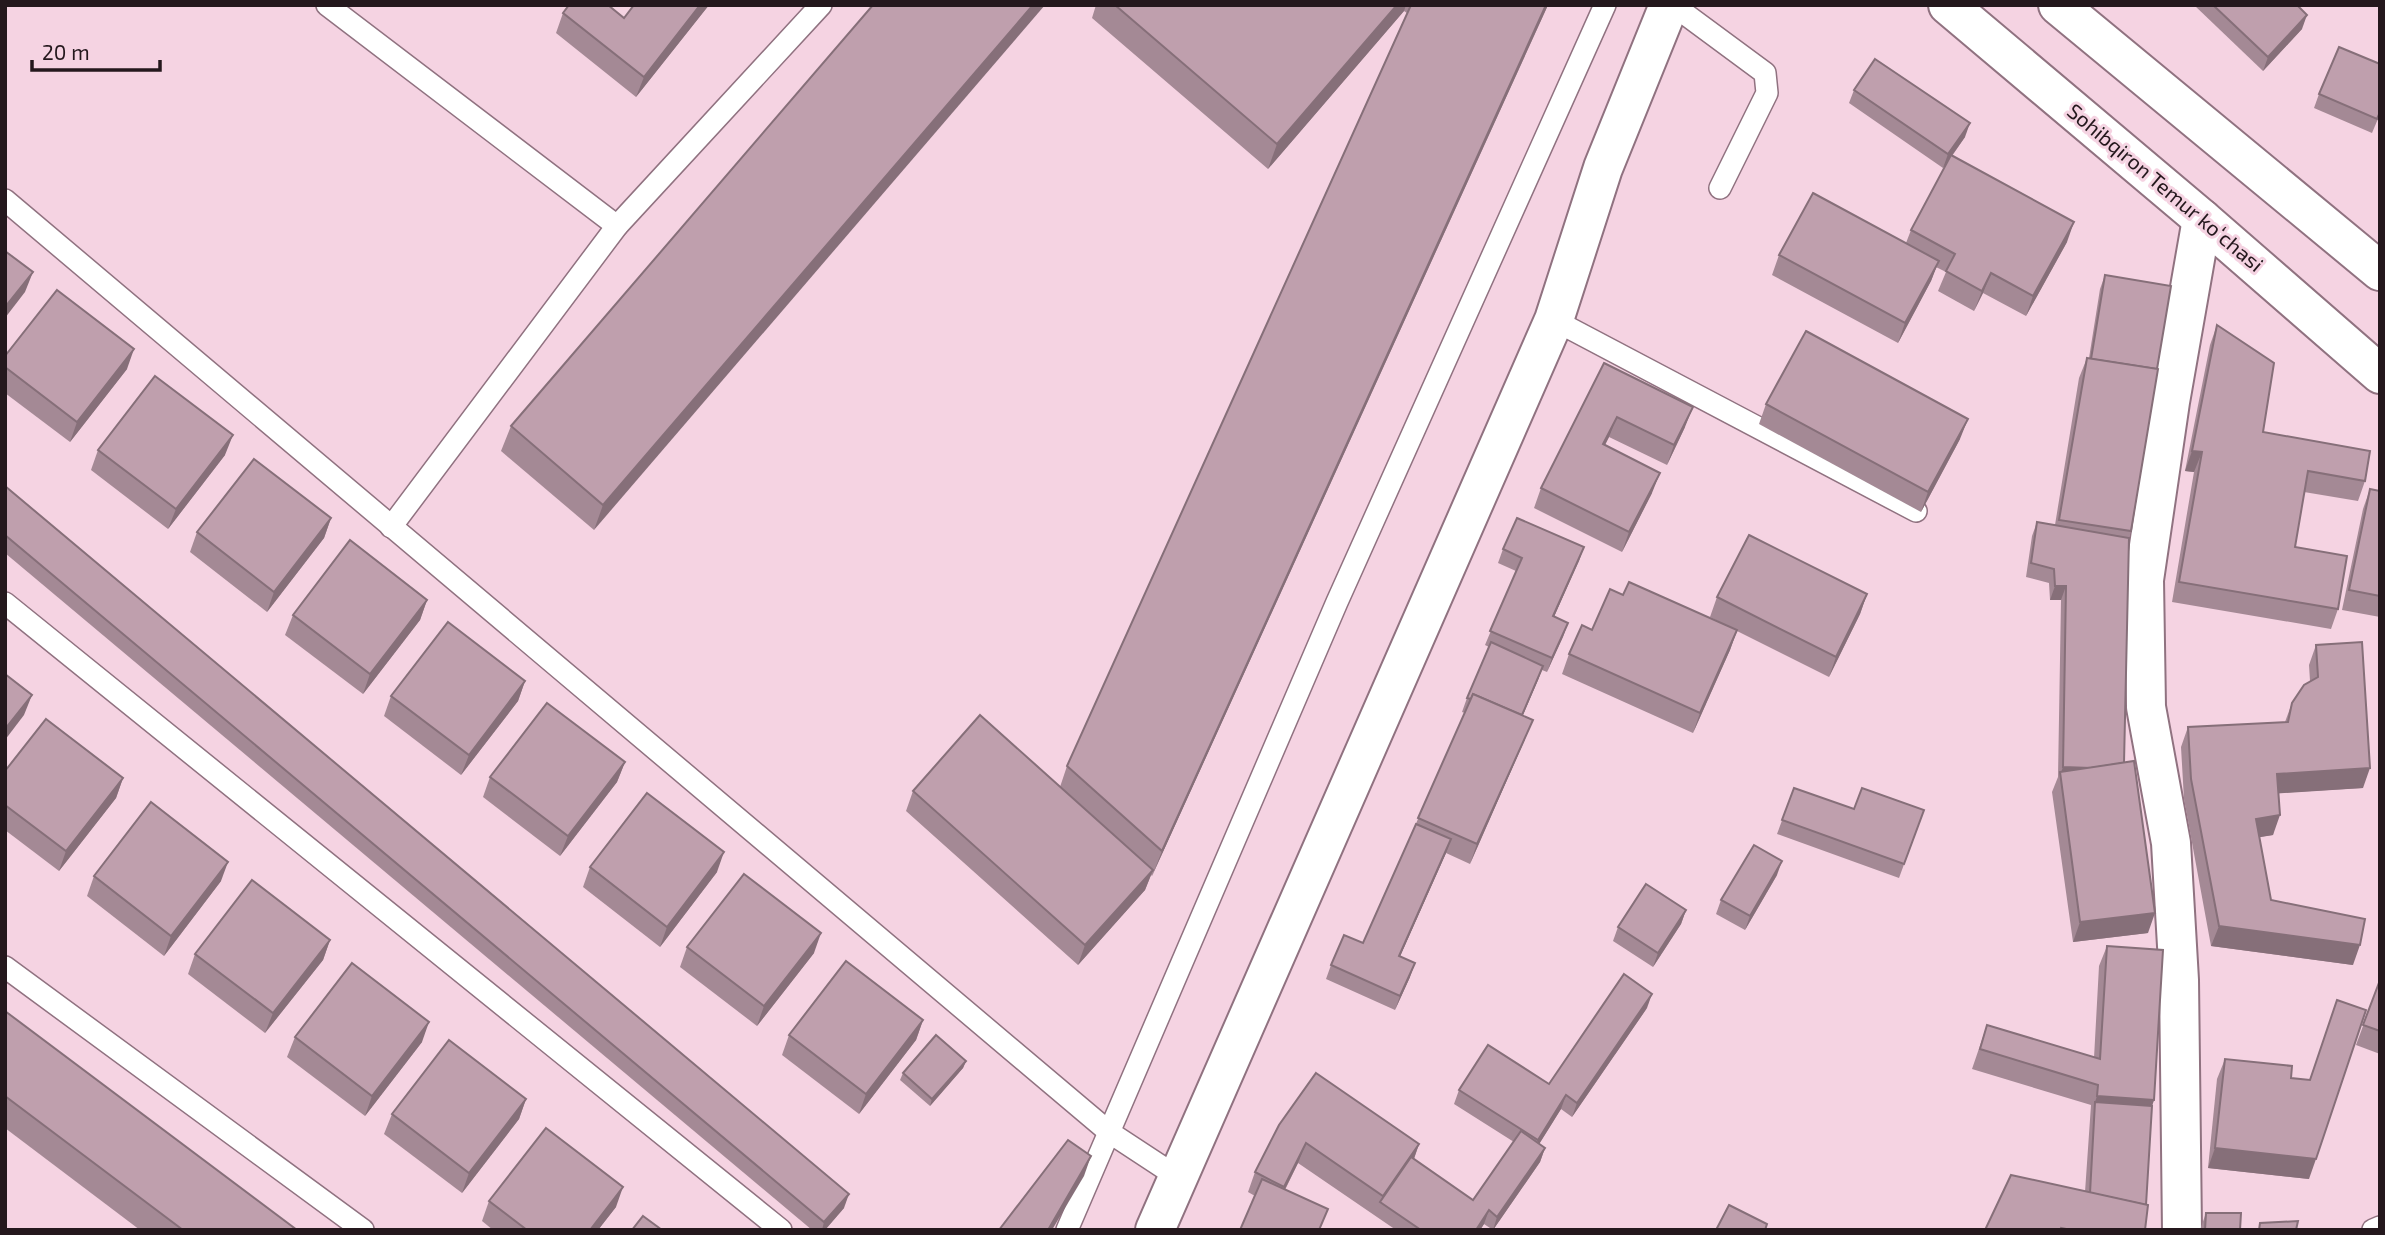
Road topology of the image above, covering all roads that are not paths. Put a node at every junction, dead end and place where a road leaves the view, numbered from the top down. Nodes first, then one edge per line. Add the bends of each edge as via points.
1 (327, 5) edge
2 (821, 5) edge
3 (1605, 5) edge
4 (1671, 5) edge
5 (1948, 5) edge
6 (2058, 5) edge
7 (1720, 188) dead end
8 (5, 200) edge
9 (2202, 219) junction
10 (617, 226) junction
11 (2380, 271) edge
12 (1554, 320) junction
13 (2380, 374) edge
14 (1916, 511) edge
15 (391, 527) junction
16 (5, 603) edge
17 (5, 967) edge
18 (1109, 1132) junction
19 (1179, 1178) junction
20 (2380, 1227) edge
21 (363, 1230) edge
22 (782, 1230) edge
23 (1067, 1230) edge
24 (1155, 1230) edge
25 (2182, 1230) edge
26 (2373, 1230) edge

1 - 10 lane
2 - 10 lane
3 - 18 lane via 1337,602
4 - 7 lane via 1765,74 1767,93
4 - 12 street via 1603,168
5 - 9 street, Sohibqiron Temur koʻchasi
6 - 11 street
8 - 15 lane
9 - 13 street, Sohibqiron Temur koʻchasi
9 - 25 street via 2144,580 2147,707 2171,843 2179,980
10 - 15 lane
12 - 14 lane
12 - 19 street
15 - 18 lane
16 - 22 lane
17 - 21 lane
18 - 19 lane
18 - 23 lane
19 - 24 street
20 - 26 lane

